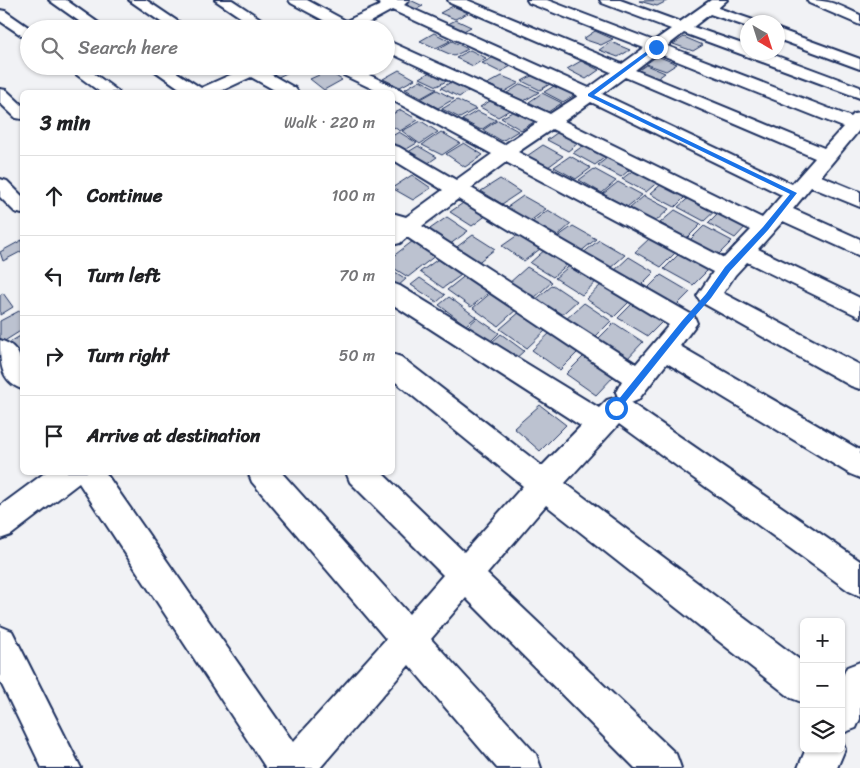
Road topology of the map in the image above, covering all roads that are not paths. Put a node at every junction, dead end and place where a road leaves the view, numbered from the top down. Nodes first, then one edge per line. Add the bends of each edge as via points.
1 (56, 0) edge
2 (136, 0) edge
3 (296, 0) edge
4 (455, 0) edge
5 (606, 0) edge
6 (814, 0) edge
7 (231, 1) edge
8 (538, 1) edge
9 (392, 2) edge
10 (715, 3) edge
11 (0, 14) edge
12 (740, 18) edge
13 (86, 20) edge
14 (168, 20) edge
15 (257, 20) edge
16 (332, 20) edge
17 (360, 20) edge
18 (860, 21) edge
19 (20, 28) edge
20 (682, 28) junction
21 (785, 37) edge
22 (656, 47) junction
23 (395, 49) edge
24 (740, 49) edge
25 (771, 60) edge
26 (860, 64) edge
27 (624, 70) junction
28 (86, 75) edge
29 (170, 75) edge
30 (239, 75) edge
31 (264, 75) edge
32 (355, 75) edge
33 (107, 90) edge
34 (193, 90) edge
35 (210, 90) edge
36 (286, 90) edge
37 (386, 90) edge
38 (860, 93) edge
39 (0, 94) edge
40 (395, 95) edge
41 (590, 95) junction
42 (20, 112) edge
43 (551, 121) junction
44 (857, 121) edge
45 (395, 153) edge
46 (505, 153) junction
47 (826, 156) junction
48 (808, 178) junction
49 (20, 182) edge
50 (457, 188) junction
51 (1, 189) edge
52 (794, 193) junction
53 (860, 200) edge
54 (20, 205) edge
55 (779, 211) junction
56 (398, 228) edge
57 (765, 228) junction
58 (860, 248) edge
59 (744, 251) junction
60 (727, 269) junction
61 (395, 294) edge
62 (709, 296) junction
63 (860, 308) edge
64 (685, 323) junction
65 (664, 349) junction
66 (0, 350) edge
67 (395, 366) edge
68 (20, 375) edge
69 (860, 378) edge
70 (639, 379) junction
71 (609, 416) junction
72 (860, 465) edge
73 (66, 475) edge
74 (90, 475) edge
75 (265, 475) edge
76 (363, 475) edge
77 (544, 485) junction
78 (0, 524) edge
79 (465, 575) junction
80 (860, 580) edge
81 (408, 639) junction
82 (0, 644) edge
83 (860, 680) edge
84 (800, 682) edge
85 (845, 709) edge
86 (824, 753) edge
87 (62, 768) edge
88 (288, 768) edge
89 (295, 768) edge
90 (522, 768) edge
91 (662, 768) edge
92 (817, 768) edge

1 - 13 street
2 - 14 street
3 - 16 street
4 - 27 street
5 - 20 street
6 - 18 street
7 - 15 street
8 - 22 street
9 - 17 street
9 - 41 street
10 - 12 street
10 - 20 street
11 - 19 street
20 - 22 street
20 - 24 street
21 - 26 street
22 - 27 street
22 - 44 street
23 - 43 street
25 - 38 street
27 - 41 street
27 - 47 street
28 - 33 street
29 - 34 street
30 - 35 street
31 - 36 street
32 - 37 street
39 - 42 street
40 - 46 street
41 - 43 street
41 - 52 street
43 - 46 street
43 - 57 street
44 - 47 street
45 - 50 street
46 - 50 street
46 - 60 street
47 - 48 street
48 - 52 street
48 - 53 street
49 - 51 street
50 - 56 street
50 - 64 street
51 - 54 street
52 - 55 street
55 - 57 street
55 - 58 street
56 - 70 street
57 - 59 street
59 - 60 street
59 - 63 street
60 - 62 street
61 - 71 street
62 - 64 street
62 - 69 street
64 - 65 street
65 - 70 street
65 - 72 street
66 - 68 street
67 - 77 street
70 - 71 street
71 - 77 street
71 - 80 street
73 - 78 street
74 - 88 street
75 - 81 street
76 - 79 street
77 - 79 street
77 - 84 street
79 - 81 street
79 - 91 street
81 - 89 street
81 - 90 street
82 - 87 street
83 - 85 street
86 - 92 street

